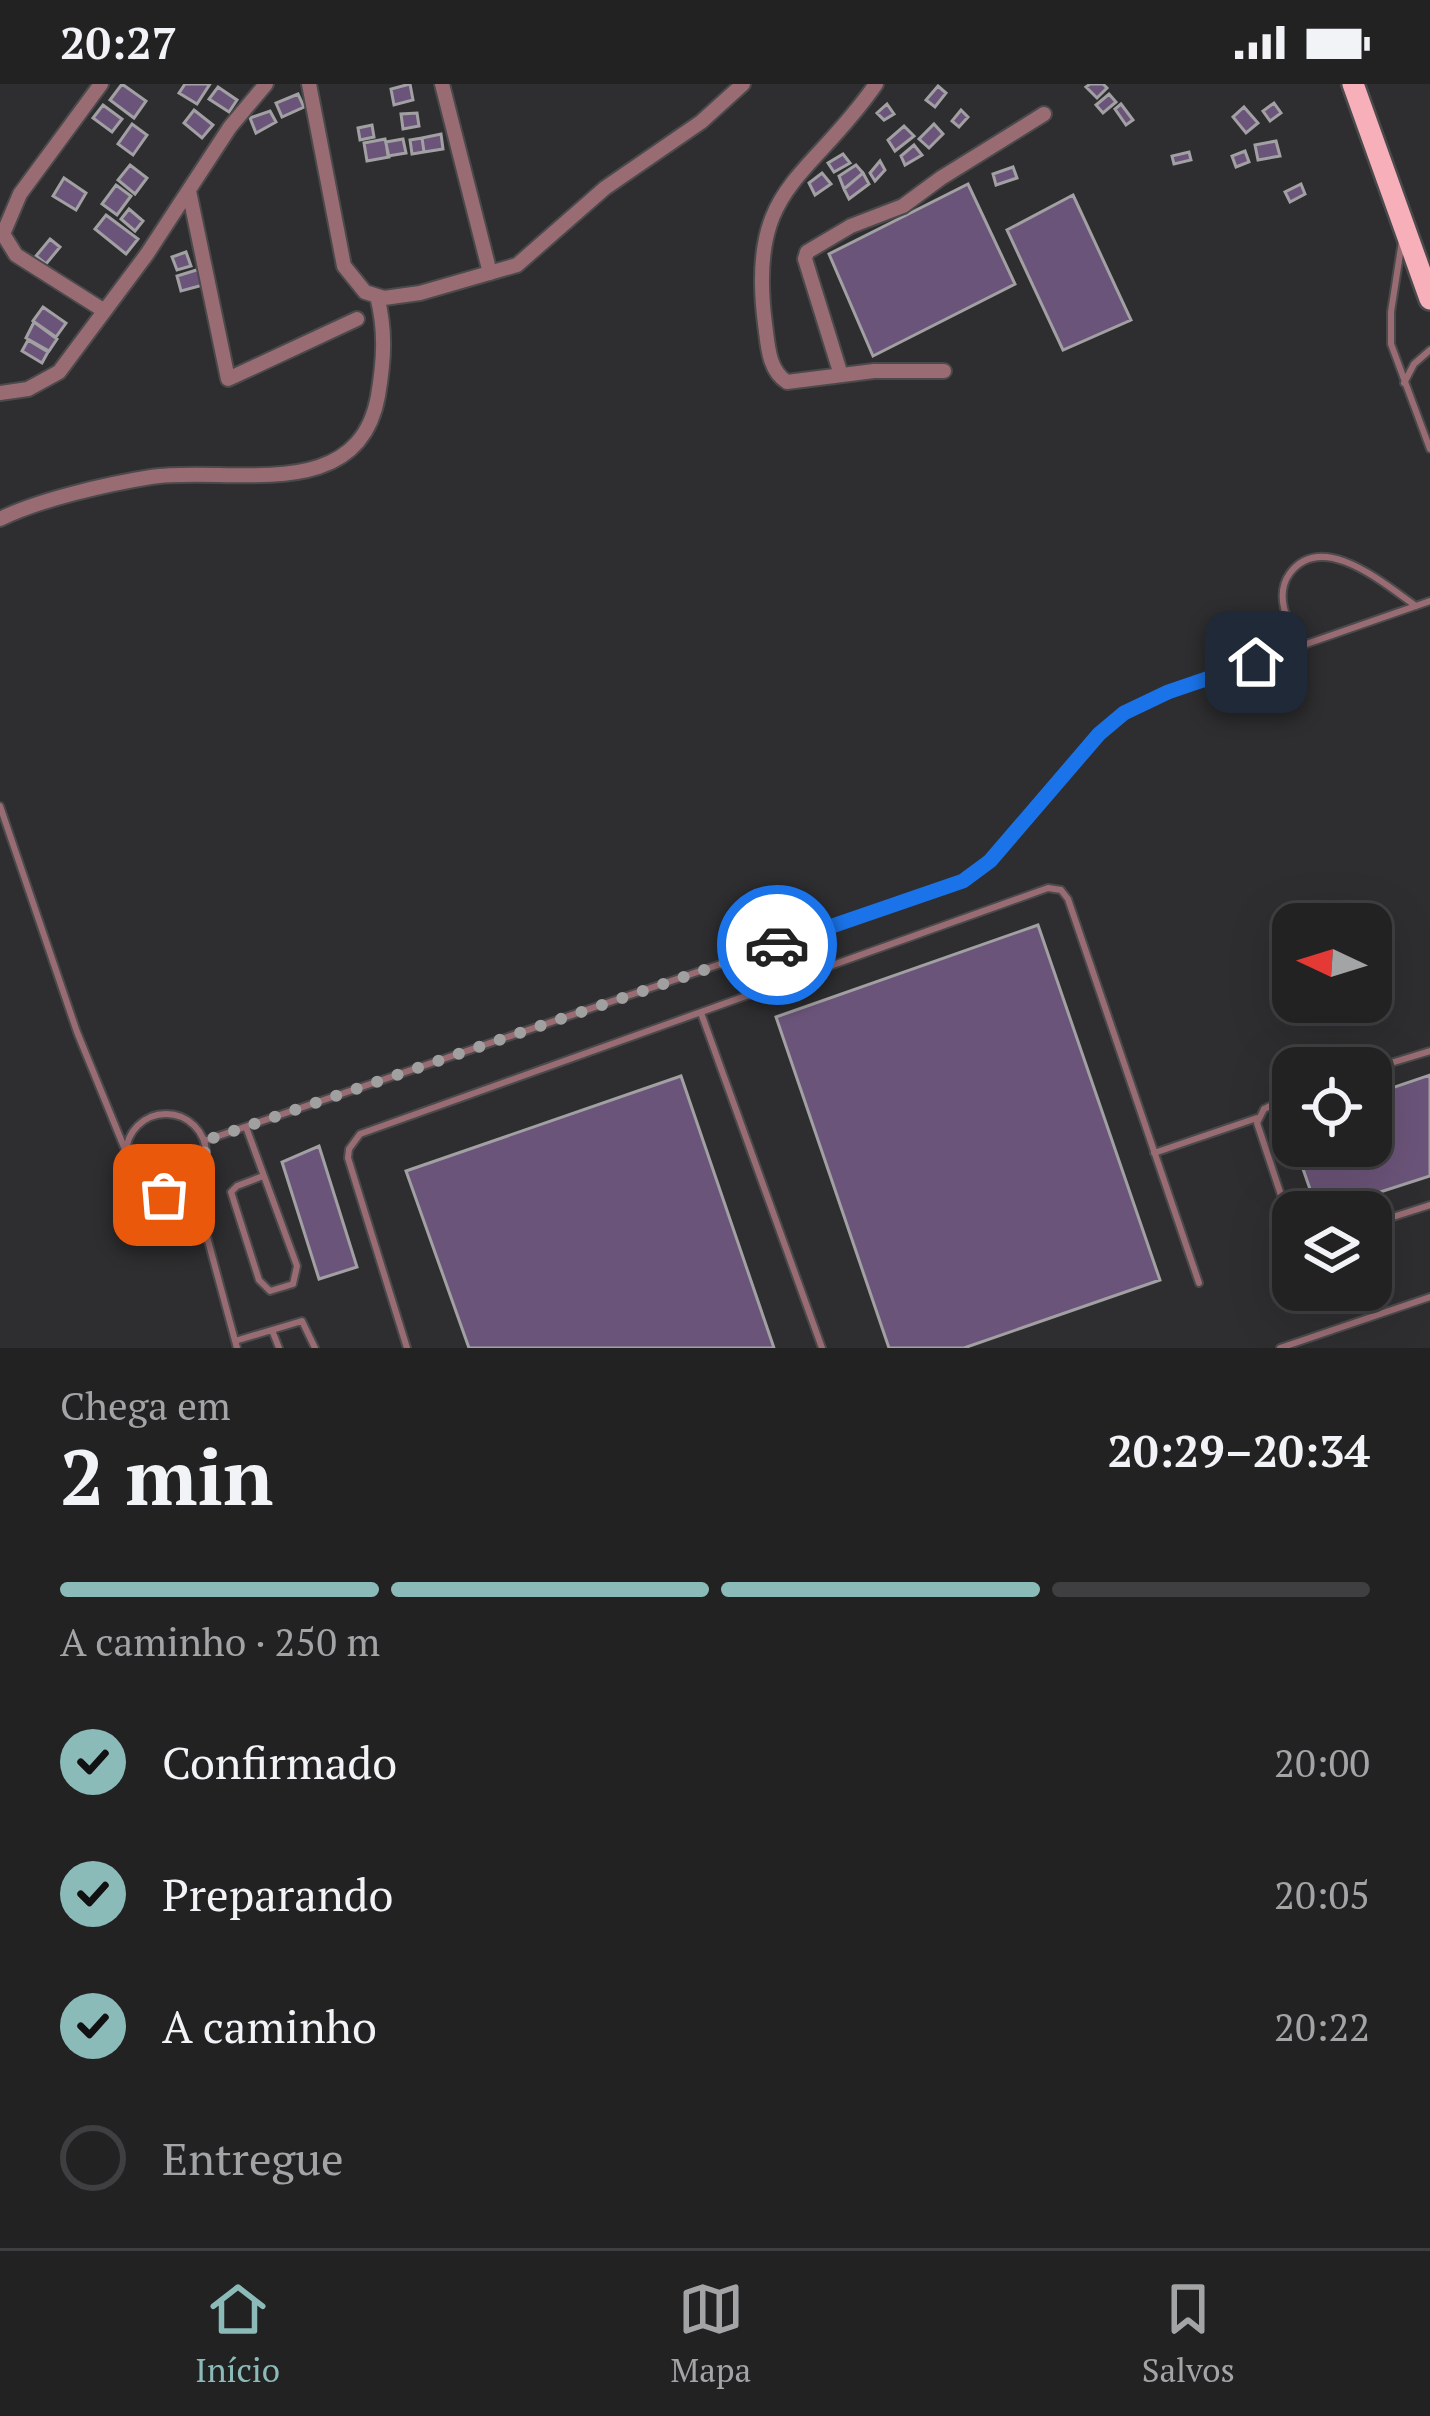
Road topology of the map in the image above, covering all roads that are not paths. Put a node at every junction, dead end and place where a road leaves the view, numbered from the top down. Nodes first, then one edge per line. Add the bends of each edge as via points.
1 (101, 84) edge
2 (266, 84) edge
3 (309, 84) edge
4 (442, 84) edge
5 (743, 84) edge
6 (876, 84) edge
7 (1353, 84) edge
8 (1044, 114) dead end
9 (189, 191) junction
10 (1407, 233) junction
11 (1430, 259) edge
12 (490, 273) junction
13 (376, 296) junction
14 (1430, 299) edge
15 (104, 310) junction
16 (357, 320) dead end
17 (1430, 350) edge
18 (944, 371) dead end
19 (842, 375) junction
20 (1404, 383) junction
21 (0, 393) edge
22 (1430, 449) edge
23 (0, 519) edge
24 (1430, 601) edge
25 (1416, 606) junction
26 (1301, 646) junction
27 (0, 806) edge
28 (700, 1012) junction
29 (1430, 1051) edge
30 (1392, 1063) edge
31 (1272, 1104) edge
32 (1257, 1118) junction
33 (245, 1126) junction
34 (204, 1141) junction
35 (126, 1152) junction
36 (1154, 1153) junction
37 (263, 1176) junction
38 (193, 1184) junction
39 (1280, 1191) edge
40 (1430, 1205) edge
41 (1392, 1217) edge
42 (1199, 1283) dead end
43 (1430, 1297) edge
44 (272, 1330) junction
45 (236, 1344) edge
46 (279, 1348) edge
47 (315, 1348) edge
48 (407, 1348) edge
49 (822, 1348) edge
50 (1280, 1348) edge

1 - 15 street via 20,194 3,234 9,250
2 - 9 street
3 - 13 street via 344,266
4 - 12 street
5 - 12 street via 517,265
6 - 19 street via 787,187 763,256 777,375 787,382
7 - 10 main road
8 - 19 street via 903,206 807,252
9 - 15 street
9 - 16 street via 228,379
10 - 11 lane
10 - 14 main road
10 - 20 lane via 1390,334
12 - 13 street via 401,298
13 - 23 street via 384,359 374,421 350,451 303,473 153,476
15 - 21 street via 59,372
17 - 20 lane
18 - 19 street
20 - 22 lane
24 - 25 lane
25 - 26 lane
25 - 26 lane via 1346,563 1311,556 1282,589
26 - 33 lane via 1124,713 963,881
27 - 35 lane
28 - 36 lane via 1032,892 1061,890
28 - 48 lane via 360,1134 348,1158
28 - 49 lane
29 - 30 lane
31 - 32 lane
32 - 36 lane
32 - 39 lane
33 - 34 lane
33 - 37 lane
34 - 35 lane via 184,1118 152,1116
34 - 38 lane
35 - 38 lane via 128,1168 148,1191 164,1195
36 - 42 lane
37 - 37 lane via 298,1272 293,1284 270,1291 231,1197 232,1189
38 - 45 lane
40 - 41 lane
43 - 50 lane
44 - 45 lane
44 - 46 lane
44 - 47 lane via 304,1322

